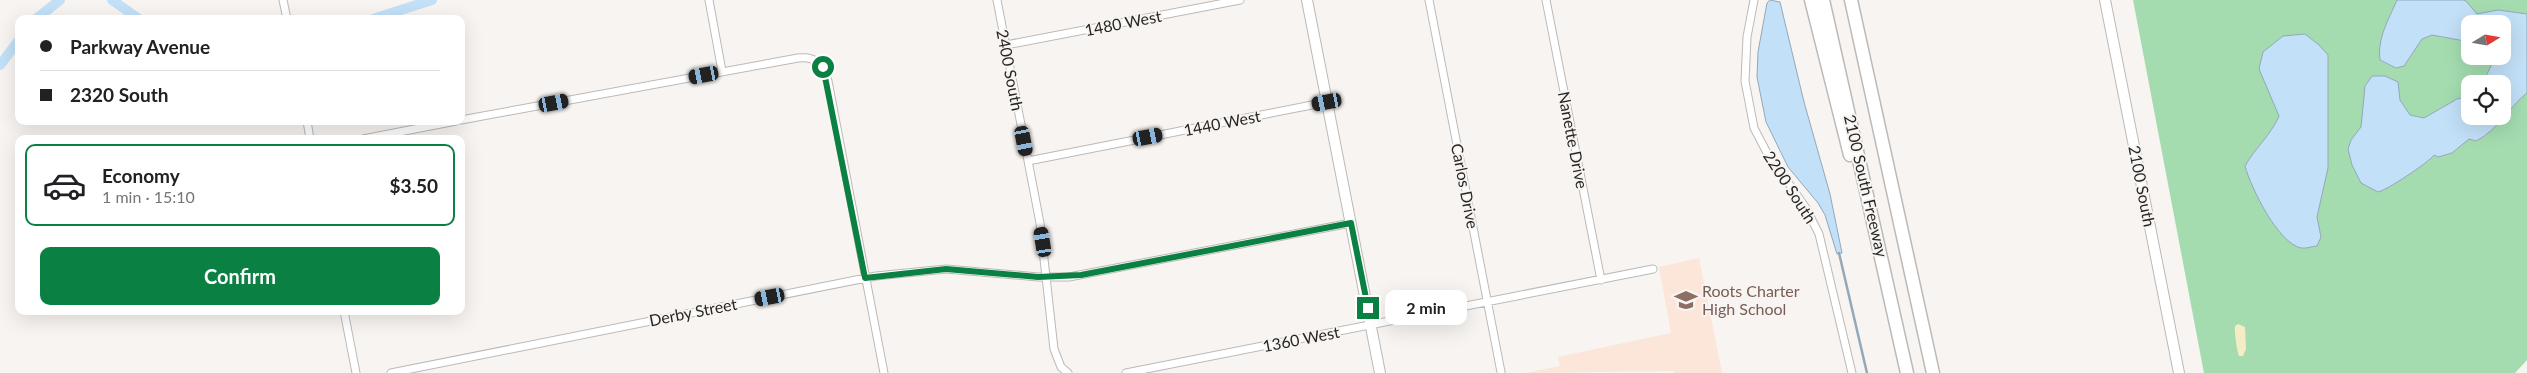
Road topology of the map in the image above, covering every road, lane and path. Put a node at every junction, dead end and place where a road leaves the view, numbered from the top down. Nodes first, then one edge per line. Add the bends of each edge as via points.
1 (283, 0) edge
2 (709, 0) edge
3 (997, 0) edge
4 (1240, 0) edge
5 (1307, 0) edge
6 (1429, 0) edge
7 (1546, 0) edge
8 (1754, 0) edge
9 (1811, 0) edge
10 (1824, 0) edge
11 (1851, 0) edge
12 (1860, 0) edge
13 (2105, 0) edge
14 (286, 15) edge
15 (1006, 45) junction
16 (722, 71) junction
17 (1867, 72) junction
18 (1327, 102) junction
19 (465, 119) edge
20 (435, 125) edge
21 (384, 135) edge
22 (1028, 160) junction
23 (1872, 213) junction
24 (1351, 223) junction
25 (1653, 269) dead end
26 (1046, 277) junction
27 (865, 278) junction
28 (1601, 280) junction
29 (1488, 302) junction
30 (345, 315) edge
31 (1371, 326) junction
32 (1501, 372) dead end
33 (356, 373) edge
34 (391, 373) edge
35 (884, 373) edge
36 (1068, 373) edge
37 (1126, 373) edge
38 (1380, 373) edge
39 (1852, 373) edge
40 (1907, 373) edge
41 (1934, 373) edge
42 (2179, 373) edge

1 - 14 street
2 - 16 street
3 - 15 street, 2400 South
4 - 15 street, 1480 West
5 - 18 street
6 - 29 street, Carlos Drive
7 - 28 street, Nanette Drive
8 - 39 street, 2200 South via 1744,81 1754,128 1806,208 1819,234
9 - 23 highway via 1851,158
10 - 23 highway, 2100 South Freeway
11 - 17 highway, 2100 South Freeway
12 - 17 highway
13 - 42 street, 2100 South
15 - 22 street, 2400 South
16 - 19 street
16 - 27 street via 809,57 823,67
17 - 41 highway, 2100 South Freeway
18 - 22 street, 1440 West
18 - 24 street
20 - 21 street
22 - 26 street, 2400 South
23 - 40 highway, 2100 South Freeway
24 - 26 street, Derby Street via 1081,275
24 - 31 street
25 - 28 street, 1360 West
26 - 27 street, Derby Street via 946,269
26 - 36 street, 2400 South via 1054,349 1061,367
27 - 34 street, Derby Street
27 - 35 street
28 - 29 street, 1360 West
29 - 31 street, 1360 West
29 - 32 street, Carlos Drive
30 - 33 street
31 - 37 street, 1360 West
31 - 38 street

